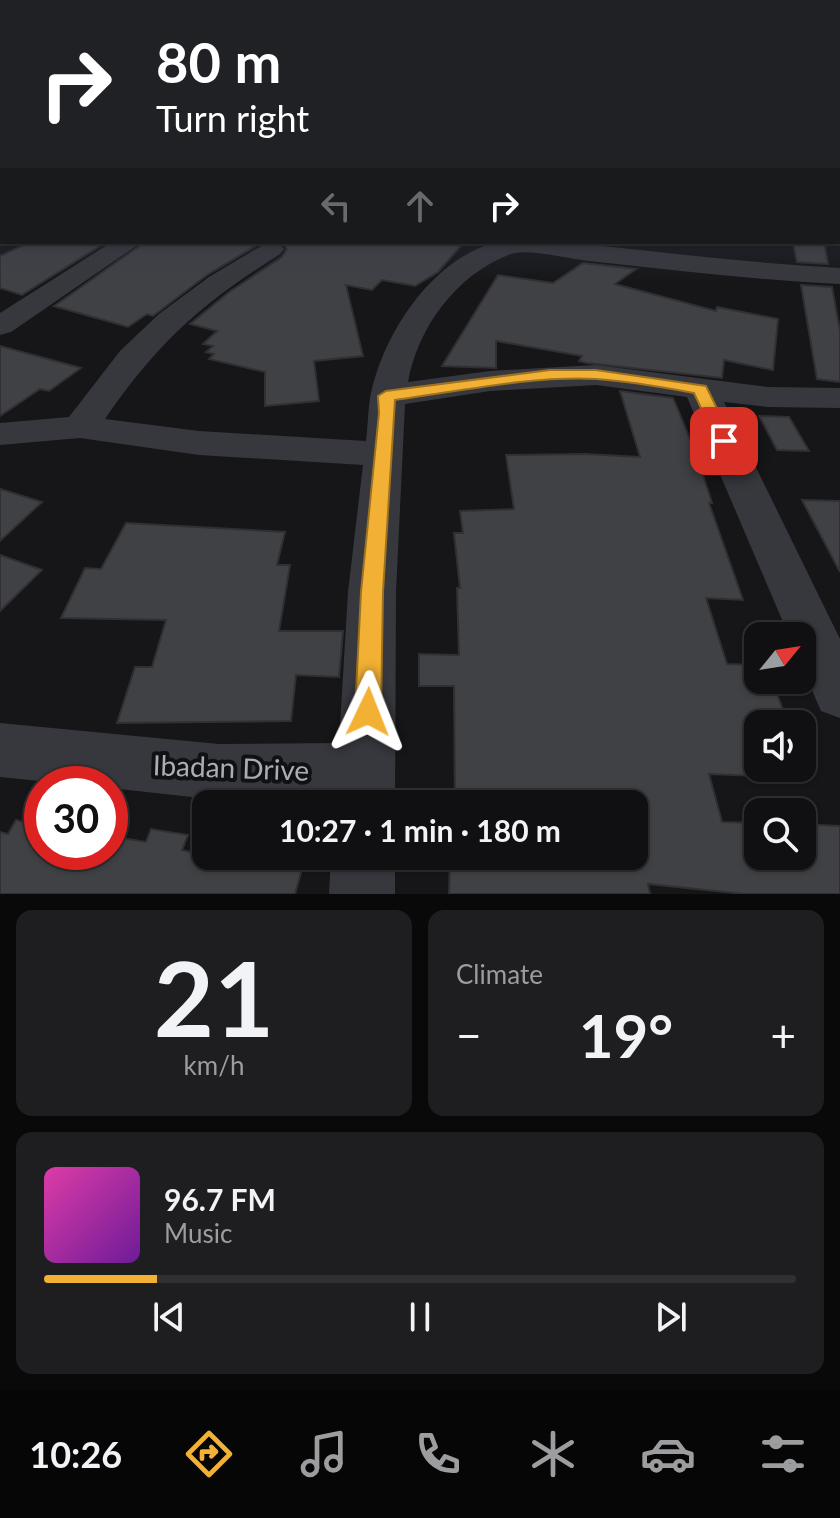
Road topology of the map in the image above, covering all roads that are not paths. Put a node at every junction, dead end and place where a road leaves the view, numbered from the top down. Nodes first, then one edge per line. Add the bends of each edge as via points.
1 (126, 244) edge
2 (509, 244) edge
3 (520, 244) edge
4 (271, 249) dead end
5 (840, 276) edge
6 (0, 326) edge
7 (701, 389) junction
8 (386, 396) junction
9 (840, 398) edge
10 (80, 427) junction
11 (0, 434) edge
12 (383, 454) junction
13 (823, 626) edge
14 (840, 694) edge
15 (0, 750) edge
16 (365, 788) edge
17 (363, 870) edge
18 (362, 894) edge

1 - 6 street
2 - 8 street via 441,288 392,369
3 - 5 street
4 - 10 street via 211,285 156,333
7 - 8 street via 596,375 550,375
7 - 9 street
7 - 13 street
8 - 12 street
10 - 11 street
10 - 12 street via 199,443
12 - 16 street
13 - 14 street
15 - 16 street, Ibadan Drive
17 - 18 street

